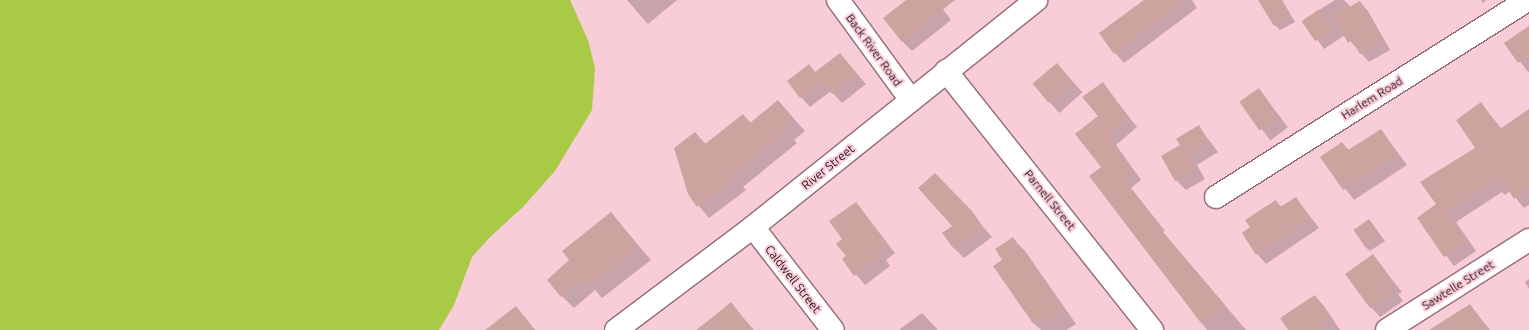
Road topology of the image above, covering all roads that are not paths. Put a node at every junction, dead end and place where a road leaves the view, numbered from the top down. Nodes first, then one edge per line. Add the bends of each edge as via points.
1 (838, 0) edge
2 (1036, 0) edge
3 (1528, 0) edge
4 (946, 71) junction
5 (911, 100) junction
6 (1216, 197) dead end
7 (753, 227) junction
8 (1529, 240) edge
9 (616, 330) edge
10 (833, 330) edge
11 (1152, 330) edge
12 (1387, 330) edge

1 - 5 street, Back River Road
2 - 4 street, River Street
3 - 6 street, Harlem Road
4 - 5 street, River Street
4 - 11 street, Parnell Street
5 - 7 street, River Street
7 - 9 street, River Street
7 - 10 street, Caldwell Street
8 - 12 street, Sawtelle Street

